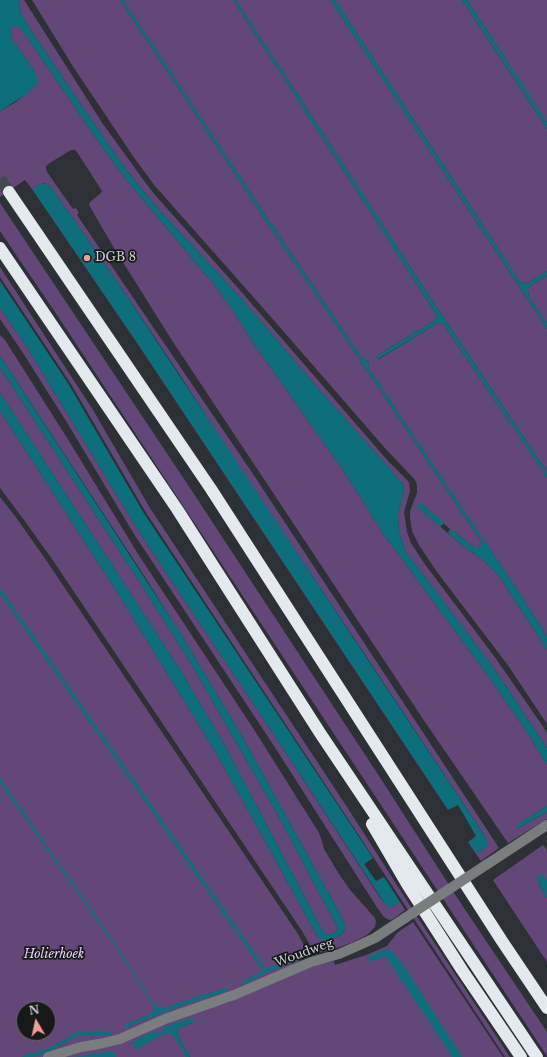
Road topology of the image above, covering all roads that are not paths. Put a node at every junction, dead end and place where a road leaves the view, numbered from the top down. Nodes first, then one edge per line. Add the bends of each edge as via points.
1 (9, 192) tunnel mouth
2 (0, 248) edge
3 (320, 733) junction
4 (547, 825) edge
5 (547, 1008) edge
6 (48, 1057) edge
7 (521, 1057) edge
8 (537, 1057) edge

1 - 5 highway via 211,489
2 - 3 highway via 177,509
3 - 7 highway via 407,884
3 - 8 highway
4 - 6 street, Woudweg, bridge via 375,938 339,954 311,962 234,996 165,1019 120,1039

